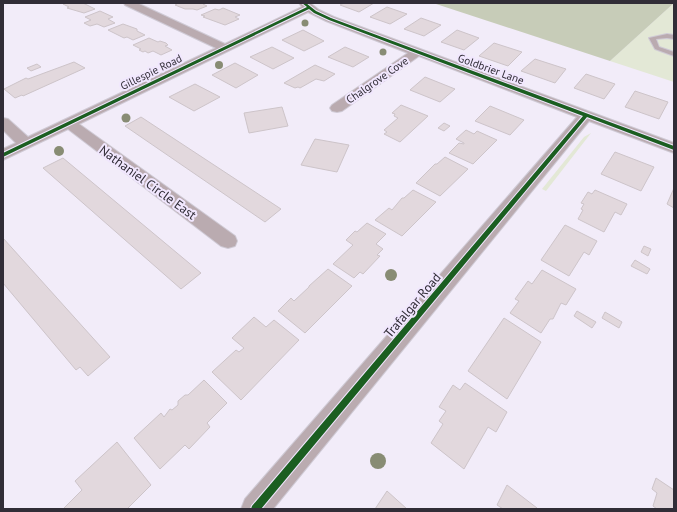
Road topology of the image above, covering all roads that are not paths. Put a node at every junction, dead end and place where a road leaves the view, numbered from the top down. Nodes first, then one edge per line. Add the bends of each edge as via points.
1 (128, 3) edge
2 (306, 5) edge
3 (674, 37) edge
4 (223, 48) junction
5 (417, 52) junction
6 (674, 54) edge
7 (338, 108) dead end
8 (586, 115) junction
9 (3, 122) edge
10 (69, 123) junction
11 (26, 144) junction
12 (674, 148) edge
13 (3, 155) edge
14 (228, 241) dead end
15 (255, 509) edge

1 - 4 street
2 - 4 street, Gillespie Road
2 - 5 street, Goldbrier Lane via 330,19
3 - 6 lane via 652,38 657,48
4 - 10 street, Gillespie Road
5 - 7 street, Chalgrove Cove
5 - 8 street, Goldbrier Lane
8 - 12 street, Goldbrier Lane
8 - 15 street, Trafalgar Road
9 - 11 street
10 - 11 street, Gillespie Road
10 - 14 street, Nathaniel Circle East
11 - 13 street, Gillespie Road

